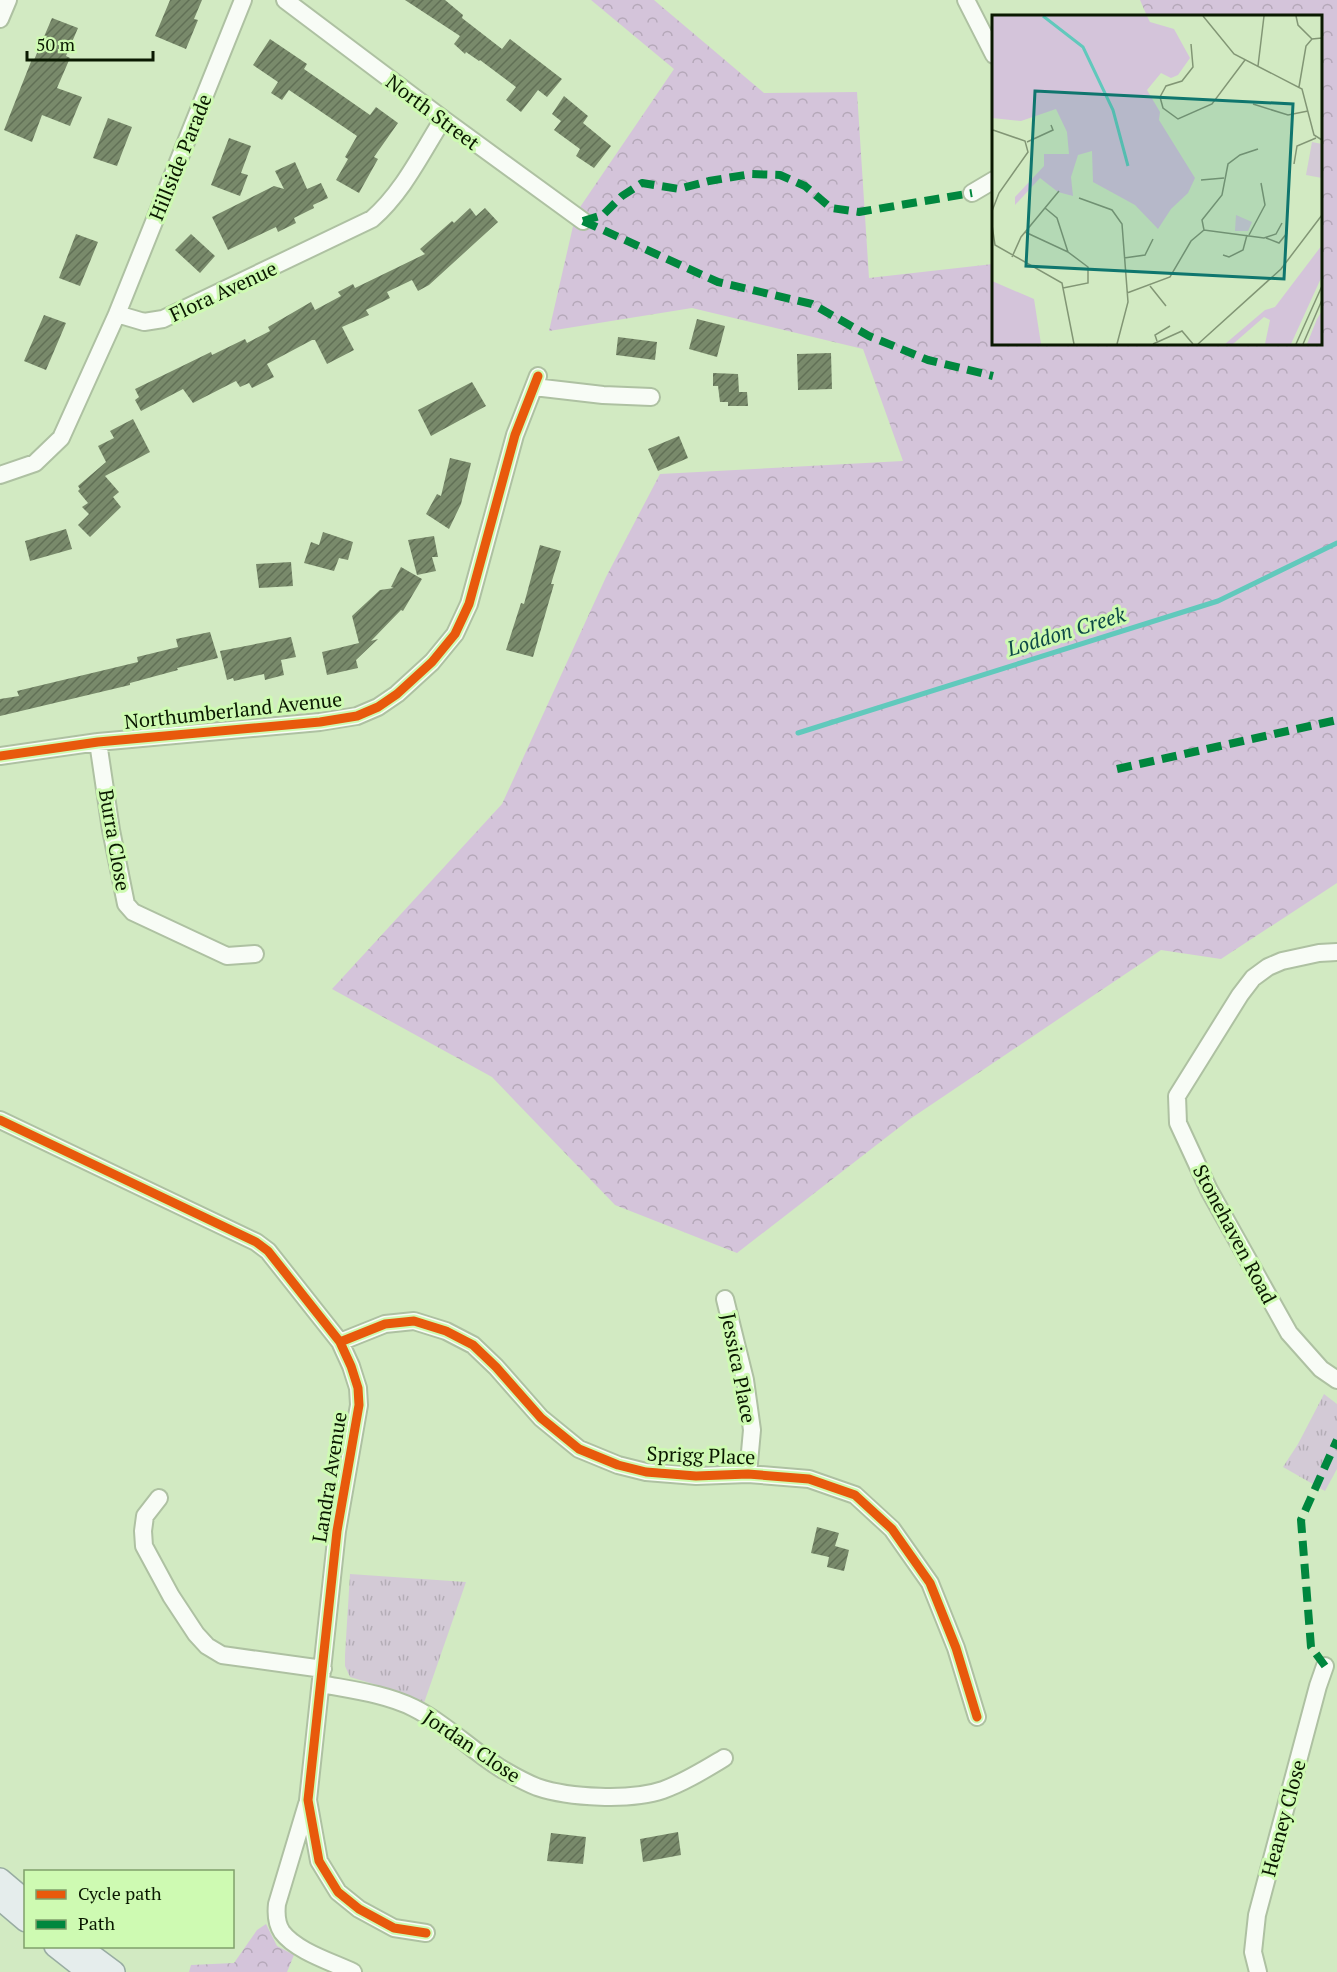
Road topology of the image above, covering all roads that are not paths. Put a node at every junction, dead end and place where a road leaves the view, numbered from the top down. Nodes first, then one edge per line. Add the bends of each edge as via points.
1 (8, 0) edge
2 (243, 0) edge
3 (285, 0) edge
4 (966, 0) edge
5 (0, 19) edge
6 (992, 53) edge
7 (442, 119) junction
8 (992, 181) edge
9 (972, 193) dead end
10 (583, 221) dead end
11 (117, 314) junction
12 (651, 398) dead end
13 (0, 475) edge
14 (98, 742) junction
15 (0, 756) edge
16 (1337, 952) edge
17 (255, 954) dead end
18 (0, 1120) edge
19 (725, 1299) dead end
20 (340, 1342) junction
21 (1337, 1380) edge
22 (748, 1474) junction
23 (159, 1498) dead end
24 (1325, 1666) dead end
25 (322, 1676) junction
26 (976, 1717) dead end
27 (724, 1758) dead end
28 (308, 1800) junction
29 (0, 1879) edge
30 (0, 1899) edge
31 (24, 1899) edge
32 (24, 1919) edge
33 (426, 1933) dead end
34 (56, 1948) edge
35 (80, 1948) edge
36 (88, 1972) edge
37 (114, 1972) edge
38 (353, 1972) edge
39 (1258, 1972) edge

1 - 5 street
2 - 11 street, Hillside Parade
3 - 7 street, North Street
4 - 6 street
7 - 10 street, North Street
7 - 11 street, Flora Avenue via 398,191 372,219 163,319 144,322
8 - 9 street
11 - 13 street via 62,438 35,463
12 - 14 street, Northumberland Avenue via 603,395 536,382 515,435 469,604 455,634 432,662 378,707 357,716 320,722
14 - 15 street, Northumberland Avenue
14 - 17 street, Burra Close via 126,904 133,912 227,956
16 - 21 street, Stonehaven Road via 1282,961 1253,978 1177,1096 1178,1124 1209,1190 1289,1334 1321,1369
18 - 20 street, Landra Avenue via 256,1242 268,1251
19 - 22 street, Jessica Place via 745,1380 752,1430
20 - 22 street, Sprigg Place via 385,1324 414,1321 473,1345 541,1418 579,1449 646,1472 696,1476
20 - 25 street, Landra Avenue via 358,1388 359,1405 337,1531
22 - 26 street, Sprigg Place via 809,1479 855,1495 892,1530 930,1583 956,1648
23 - 25 street, Jordan Close via 145,1516 144,1545 196,1634 222,1655
24 - 39 street, Heaney Close via 1257,1914 1253,1952
25 - 27 street, Jordan Close via 413,1707 445,1725 498,1767 539,1788 599,1797 637,1796 684,1782
25 - 28 street, Landra Avenue
28 - 33 street, Landra Avenue via 319,1861 338,1892 394,1928
28 - 38 street, Landra Avenue via 276,1917 281,1931 291,1941
29 - 31 main road
30 - 32 main road
34 - 36 main road
35 - 37 main road

